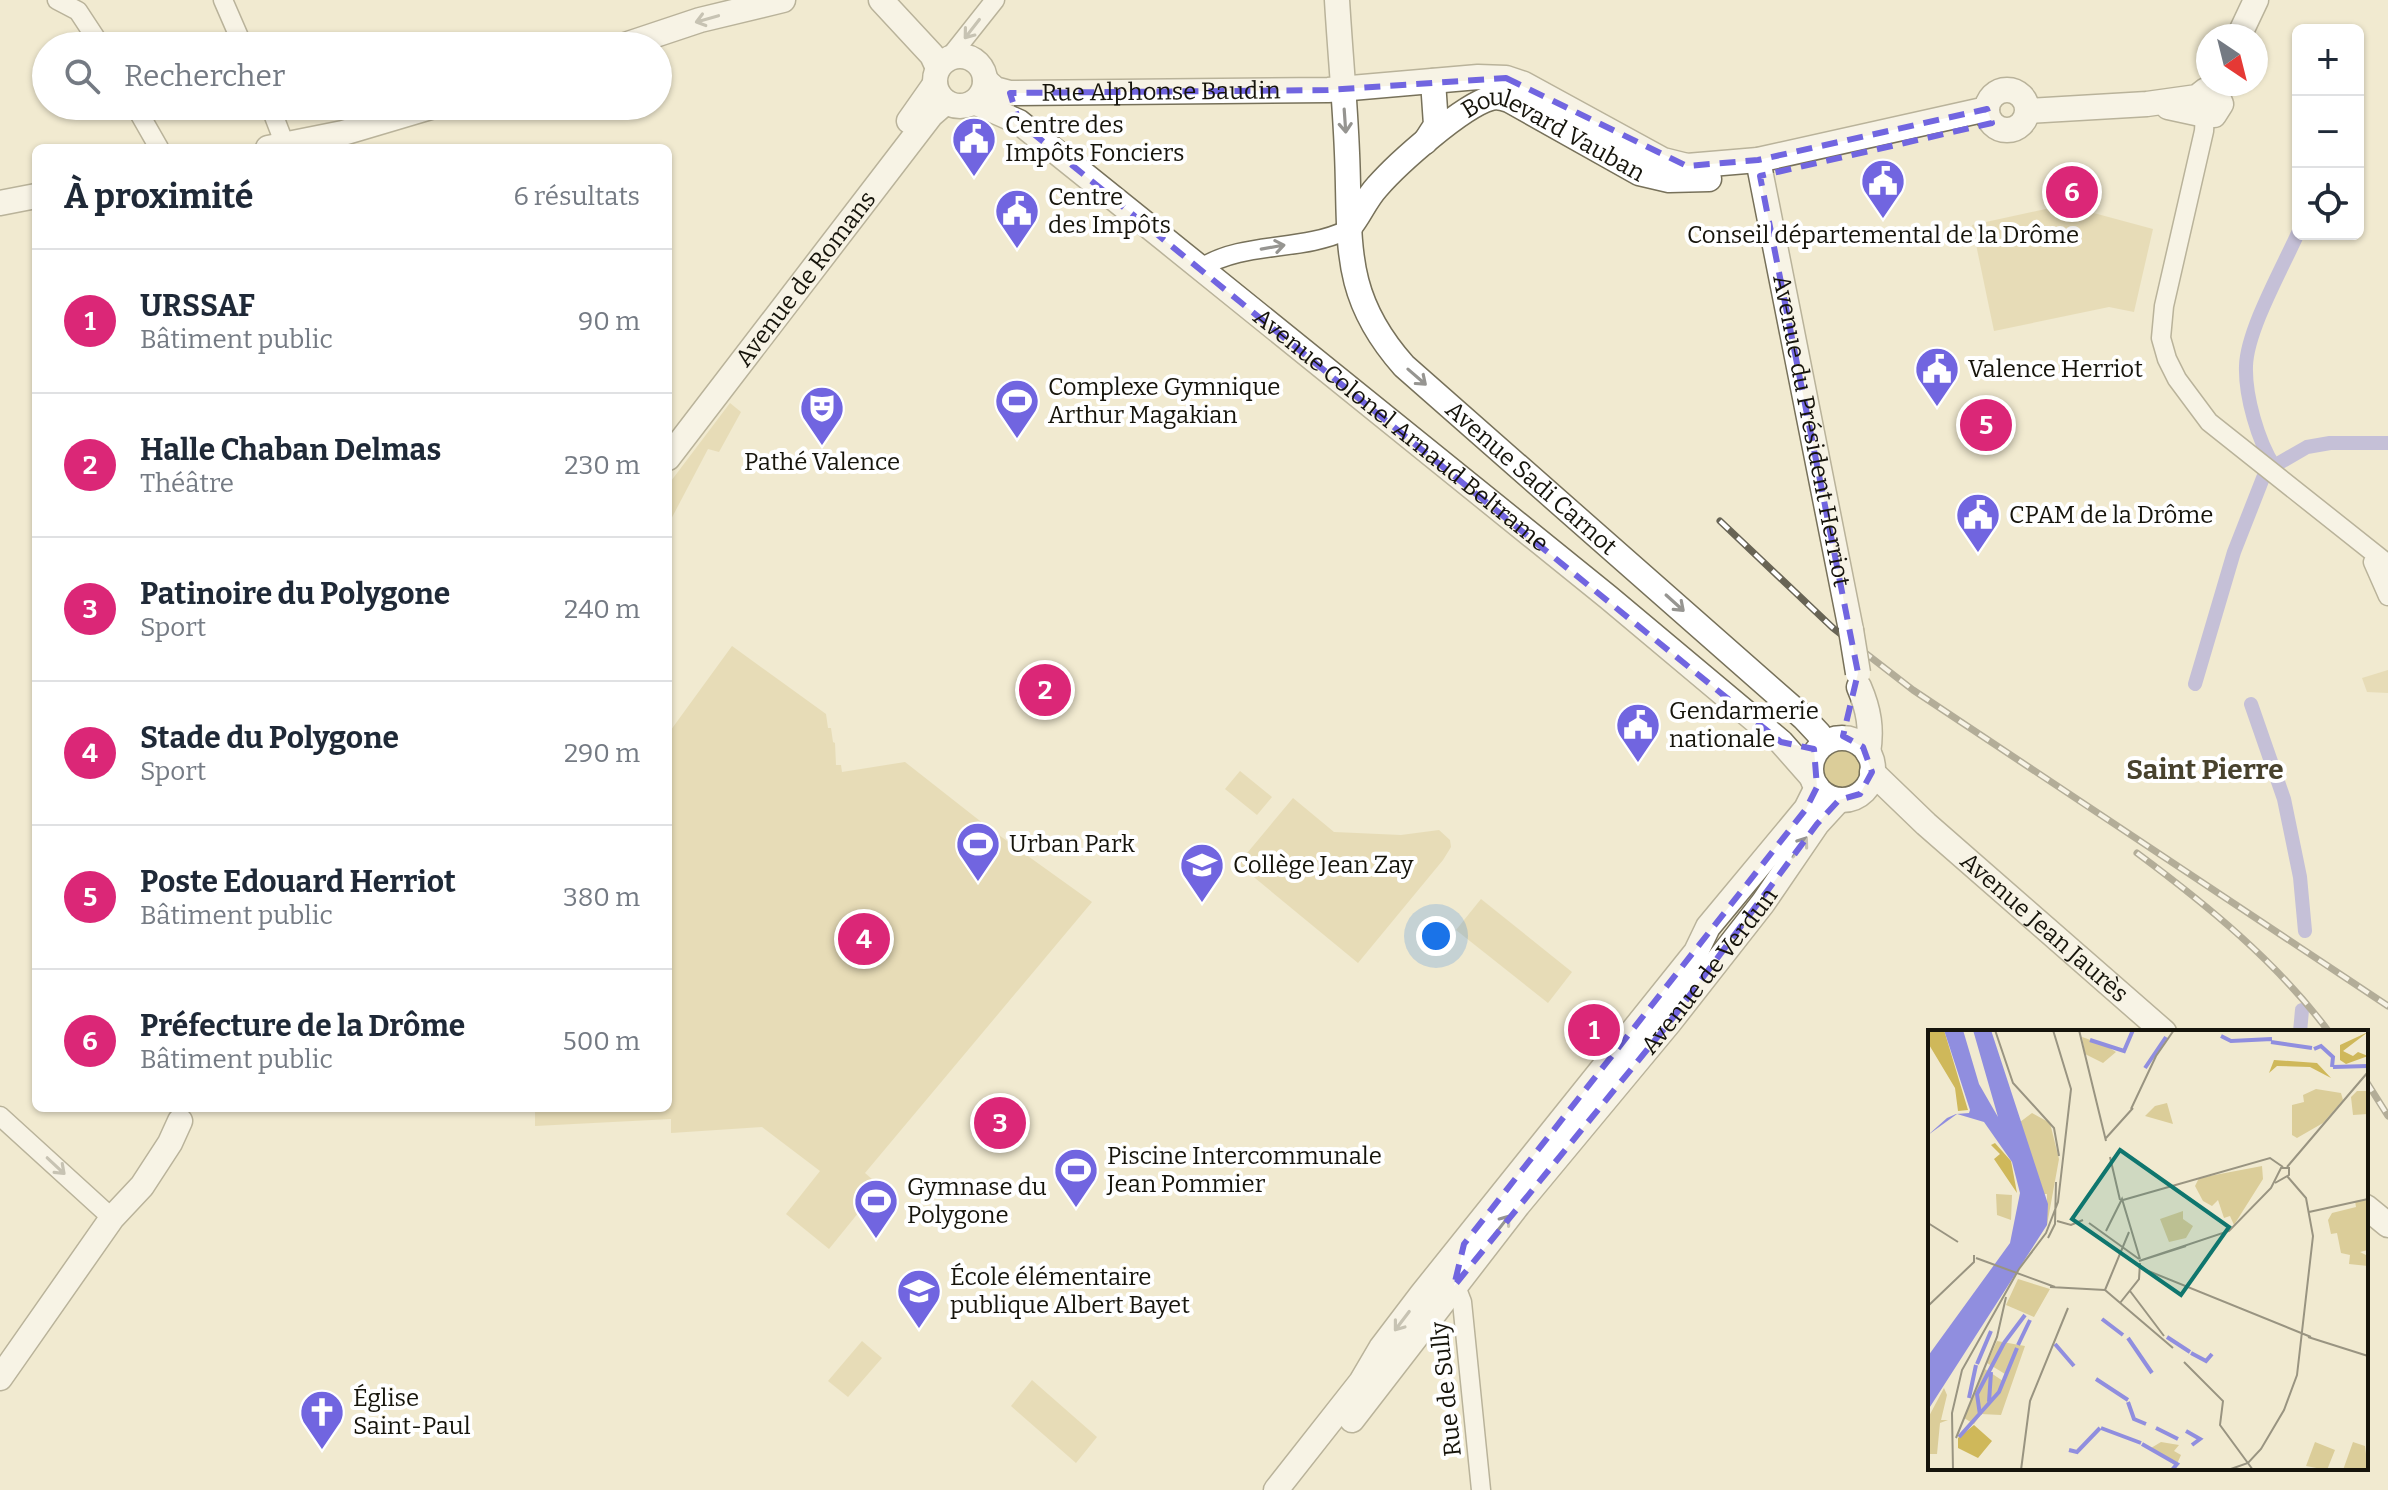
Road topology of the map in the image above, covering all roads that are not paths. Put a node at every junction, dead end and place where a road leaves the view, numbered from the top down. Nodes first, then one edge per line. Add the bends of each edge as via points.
1 (57, 0) edge
2 (223, 0) edge
3 (783, 0) edge
4 (881, 0) edge
5 (995, 0) edge
6 (1337, 0) edge
7 (2256, 0) edge
8 (2245, 24) edge
9 (1339, 25) junction
10 (92, 32) edge
11 (237, 32) edge
12 (664, 32) edge
13 (941, 71) junction
14 (985, 80) junction
15 (1433, 81) junction
16 (1391, 84) junction
17 (1342, 89) junction
18 (1010, 93) junction
19 (2208, 97) edge
20 (974, 102) junction
21 (2025, 104) junction
22 (1990, 116) junction
23 (143, 120) edge
24 (272, 120) edge
25 (387, 120) edge
26 (1019, 122) junction
27 (157, 144) edge
28 (276, 144) edge
29 (291, 144) edge
30 (1423, 144) junction
31 (1347, 153) junction
32 (1759, 168) junction
33 (1378, 185) junction
34 (32, 197) edge
35 (0, 203) edge
36 (1347, 230) junction
37 (1201, 268) junction
38 (672, 431) edge
39 (672, 453) edge
40 (2358, 543) junction
41 (2388, 571) edge
42 (2388, 596) edge
43 (1858, 680) junction
44 (1832, 741) junction
45 (1781, 742) junction
46 (1870, 762) junction
47 (1814, 781) junction
48 (1849, 797) junction
49 (1926, 824) junction
50 (2162, 1030) edge
51 (184, 1114) edge
52 (0, 1116) edge
53 (2368, 1209) edge
54 (115, 1214) junction
55 (2388, 1225) edge
56 (1464, 1244) junction
57 (1454, 1286) junction
58 (0, 1378) edge
59 (1276, 1490) edge
60 (1294, 1490) edge
61 (1481, 1490) edge

1 - 10 street via 78,11
2 - 11 street
3 -> 12 main road
4 - 13 main road
5 -> 13 street, Avenue de Romans
6 - 9 main road, Avenue Sadi Carnot
7 - 8 main road
9 - 16 main road, Avenue Sadi Carnot via 1359,70
9 - 17 main road, Avenue Sadi Carnot
13 - 14 main road via 960,56 971,58
13 - 20 main road via 960,106
13 - 38 main road, Avenue de Romans via 923,103
13 - 39 main road, Avenue de Romans via 931,115
14 - 18 main road, Rue Alphonse Baudin
14 - 20 main road
15 - 16 main road, Boulevard Vauban
15 - 30 main road, Boulevard Vauban via 1436,125
15 - 32 main road, Boulevard Vauban via 1516,80 1663,160
16 - 17 main road, Boulevard Vauban
17 - 18 main road, Rue Alphonse Baudin
17 -> 31 main road, Avenue Sadi Carnot
18 - 26 main road
19 - 21 main road via 2147,104
19 - 40 street via 2164,306 2161,338 2167,359 2209,422
20 - 26 main road, Avenue Colonel Arnaud Beltrame
21 - 22 main road via 2024,122 2014,129 2002,129
21 - 22 main road via 2015,91 2002,90 1991,98
22 - 32 main road, Boulevard Vauban
23 - 27 street
24 - 28 street
25 - 29 main road
26 - 37 main road, Avenue Colonel Arnaud Beltrame
30 - 32 main road, Boulevard Vauban via 1471,108 1497,97 1630,168 1661,179
30 - 33 main road
31 - 33 main road, Avenue Sadi Carnot via 1358,180
31 - 36 main road, Avenue Sadi Carnot
32 - 43 main road, Avenue du Président Herriot, bridge
33 - 36 main road
34 - 35 main road
37 -> 36 street via 1219,257 1325,239
36 -> 44 main road, Avenue Sadi Carnot via 1360,297 1384,343 1404,366
37 - 45 main road, Avenue Colonel Arnaud Beltrame
40 - 41 street via 2384,561
40 - 42 street
43 - 44 main road, Avenue du Président Herriot via 1852,715
43 - 46 main road, Avenue du Président Herriot via 1870,725
44 - 45 main road via 1802,747
44 - 46 main road via 1857,742
44 - 47 main road via 1813,758
45 - 47 main road, Avenue Colonel Arnaud Beltrame
46 - 48 main road via 1868,785
46 - 49 main road, Avenue Jean Jaurès
47 - 48 main road via 1823,793
47 - 56 main road, Avenue de Verdun via 1806,809 1708,927 1696,952
48 - 49 main road, Avenue Jean Jaurès via 1886,802
57 -> 48 main road, Avenue de Verdun via 1669,1023 1817,824
49 - 50 main road, Avenue Jean Jaurès
51 - 54 main road via 142,1186
52 -> 54 street
53 - 55 main road
54 - 58 main road
56 - 57 street, Avenue de Verdun via 1451,1277
56 -> 59 main road, Avenue de Verdun
57 - 60 main road, Avenue de Verdun
57 - 61 street, Rue de Sully via 1462,1302

